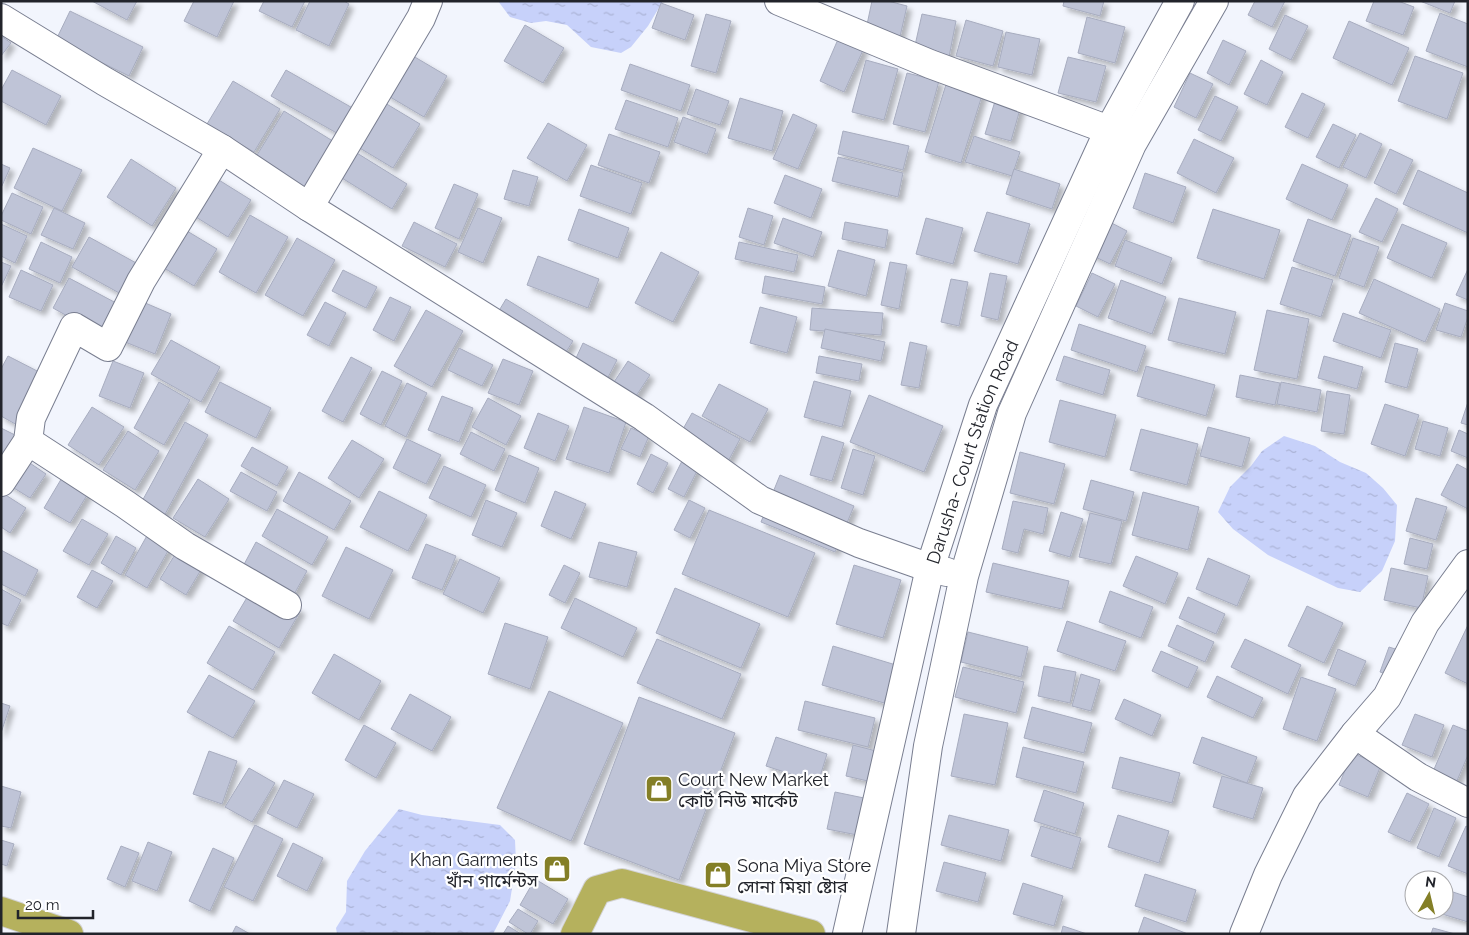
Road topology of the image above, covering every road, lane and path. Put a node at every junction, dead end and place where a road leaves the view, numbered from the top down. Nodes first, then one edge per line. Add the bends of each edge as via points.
1 (428, 1) edge
2 (779, 1) edge
3 (1180, 1) edge
4 (1214, 1) edge
5 (1, 18) edge
6 (1109, 130) junction
7 (1132, 144) junction
8 (222, 149) junction
9 (309, 207) junction
10 (28, 441) junction
11 (1, 482) edge
12 (1468, 564) edge
13 (930, 568) junction
14 (964, 576) junction
15 (287, 605) dead end
16 (1355, 734) junction
17 (1468, 803) edge
18 (1, 911) edge
19 (69, 934) edge
20 (575, 934) edge
21 (811, 934) edge
22 (846, 934) edge
23 (900, 934) edge
24 (1244, 934) edge

1 - 9 street
2 - 6 street via 930,64
3 - 6 street, Darusha- Court Station Road
4 - 7 street, Darusha- Court Station Road
5 - 8 street
6 - 7 street
6 - 13 street, Darusha- Court Station Road via 982,405
7 - 14 street, Darusha- Court Station Road via 1012,413
8 - 9 street
8 - 10 street via 141,281 108,346 74,327 31,418
9 - 13 street via 644,417 760,500 859,543
10 - 11 street
10 - 15 street via 185,546
12 - 16 street via 1425,623 1387,697
13 - 14 street
13 - 22 street, Darusha- Court Station Road
14 - 23 street, Darusha- Court Station Road via 928,746
16 - 17 street via 1418,778
16 - 24 street via 1307,796 1268,875
18 - 19 highway
20 - 21 highway via 597,890 622,883

